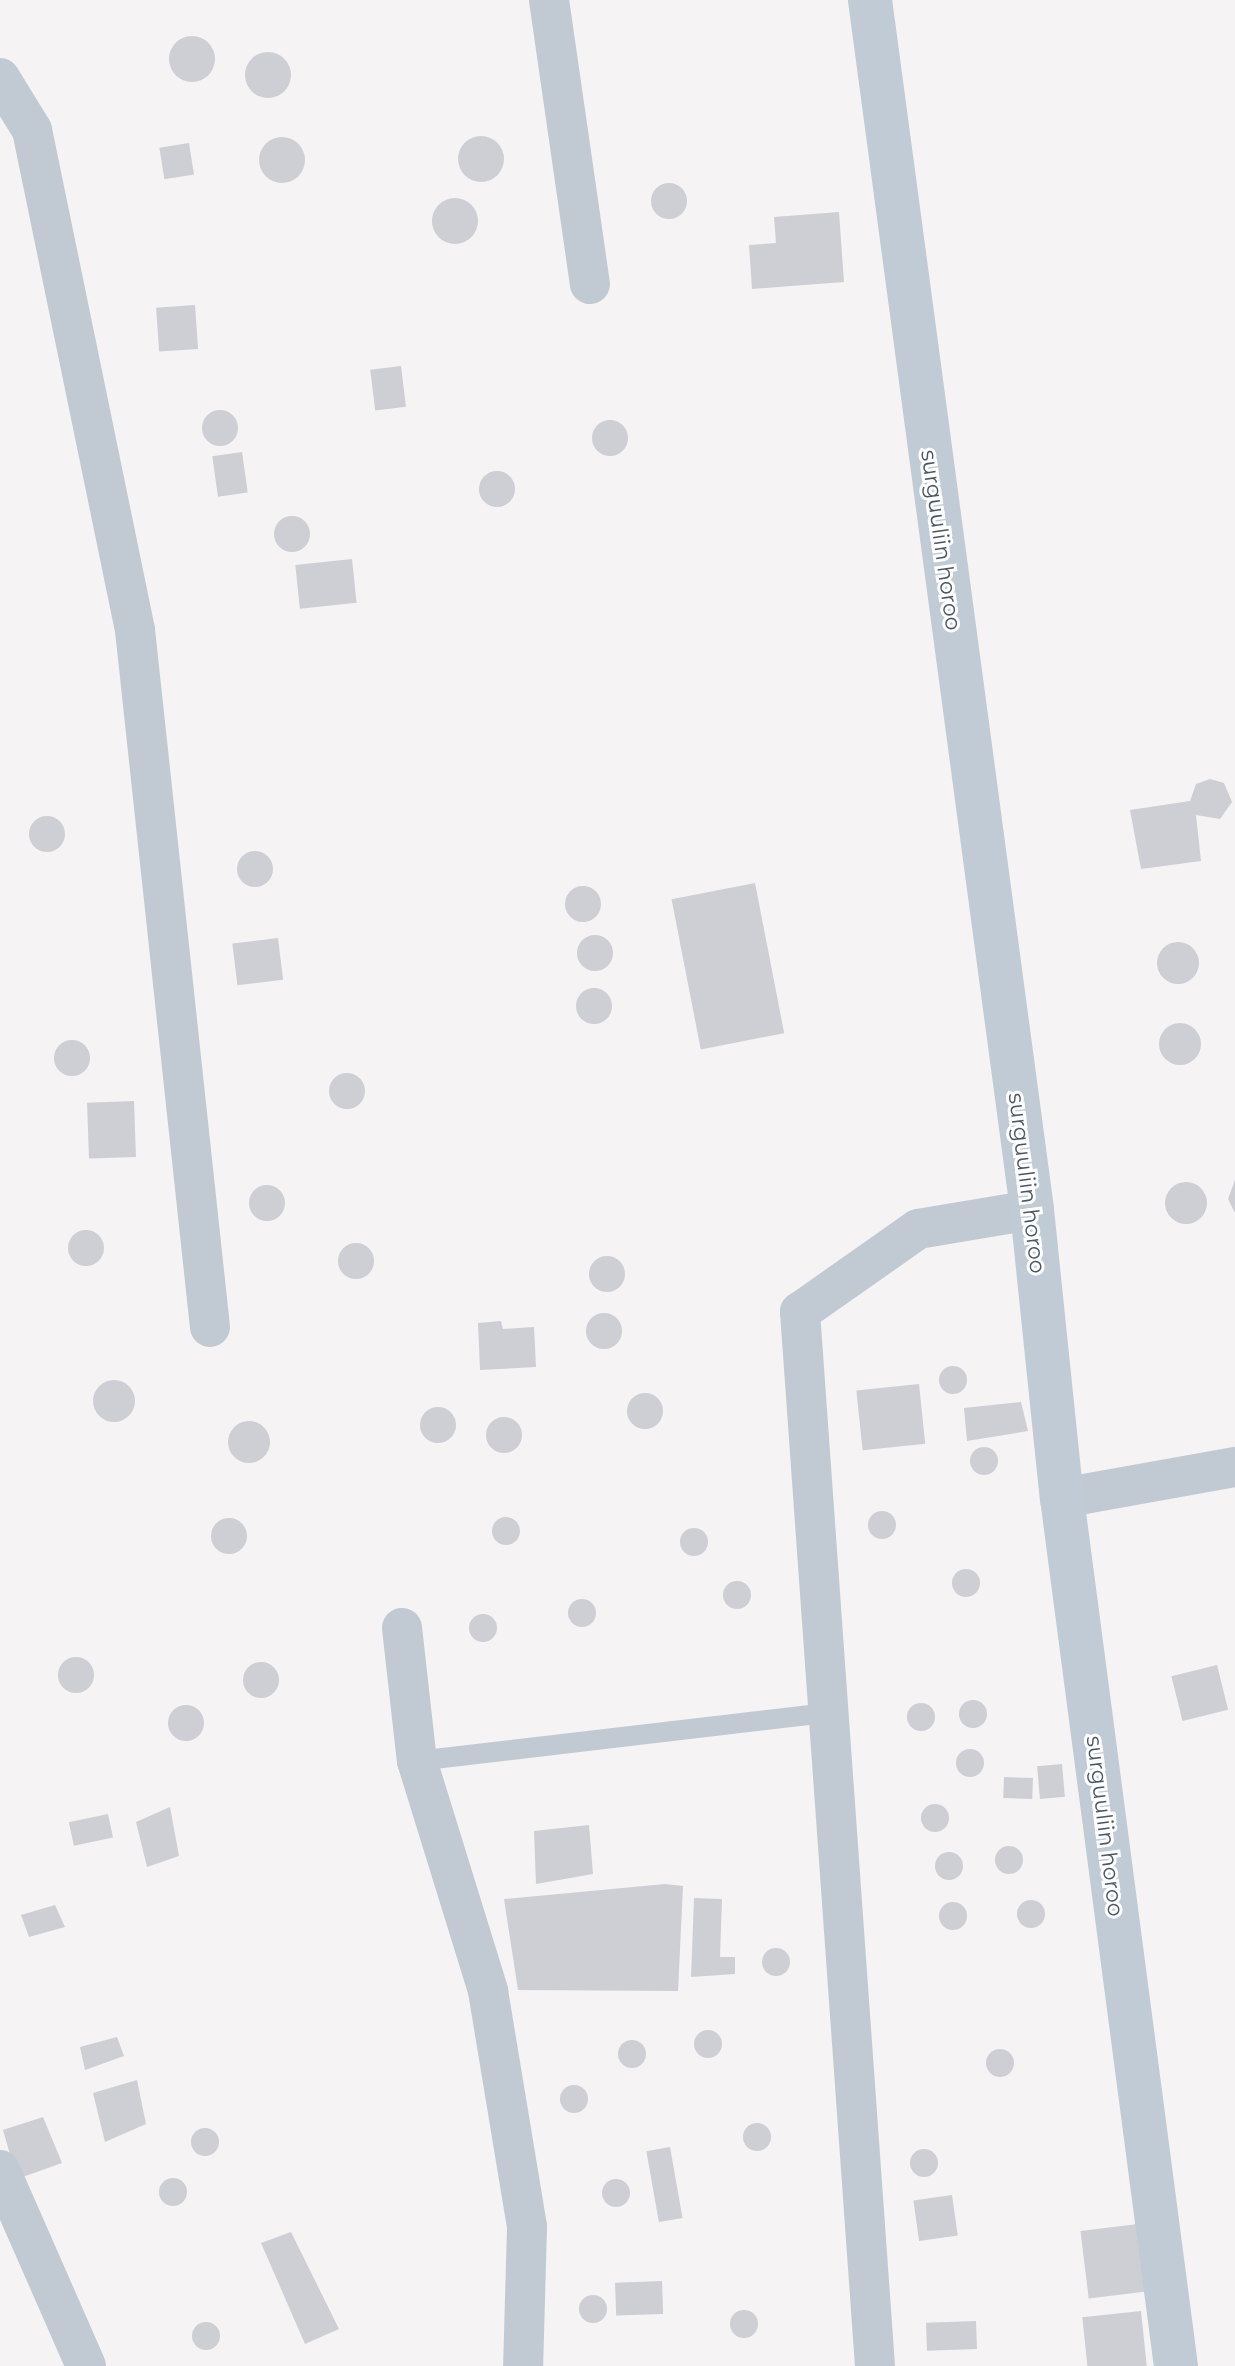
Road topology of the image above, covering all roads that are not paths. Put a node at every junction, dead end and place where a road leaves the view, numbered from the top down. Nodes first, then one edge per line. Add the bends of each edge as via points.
1 (549, 0) edge
2 (870, 0) edge
3 (0, 78) edge
4 (590, 284) dead end
5 (1032, 1210) junction
6 (210, 1327) dead end
7 (1235, 1467) edge
8 (1062, 1498) junction
9 (402, 1628) dead end
10 (827, 1713) junction
11 (417, 1761) junction
12 (0, 2170) edge
13 (86, 2366) edge
14 (523, 2366) edge
15 (875, 2366) edge
16 (1176, 2366) edge

1 - 4 street
2 - 5 street, surguuliin horoo
3 - 6 street via 32,130 135,630
5 - 8 street, surguuliin horoo
5 - 10 street via 918,1229 800,1312
7 - 8 street
8 - 16 street, surguuliin horoo
9 - 11 street
10 - 11 lane
10 - 15 street
11 - 14 street via 488,1991 527,2227
12 - 13 street

